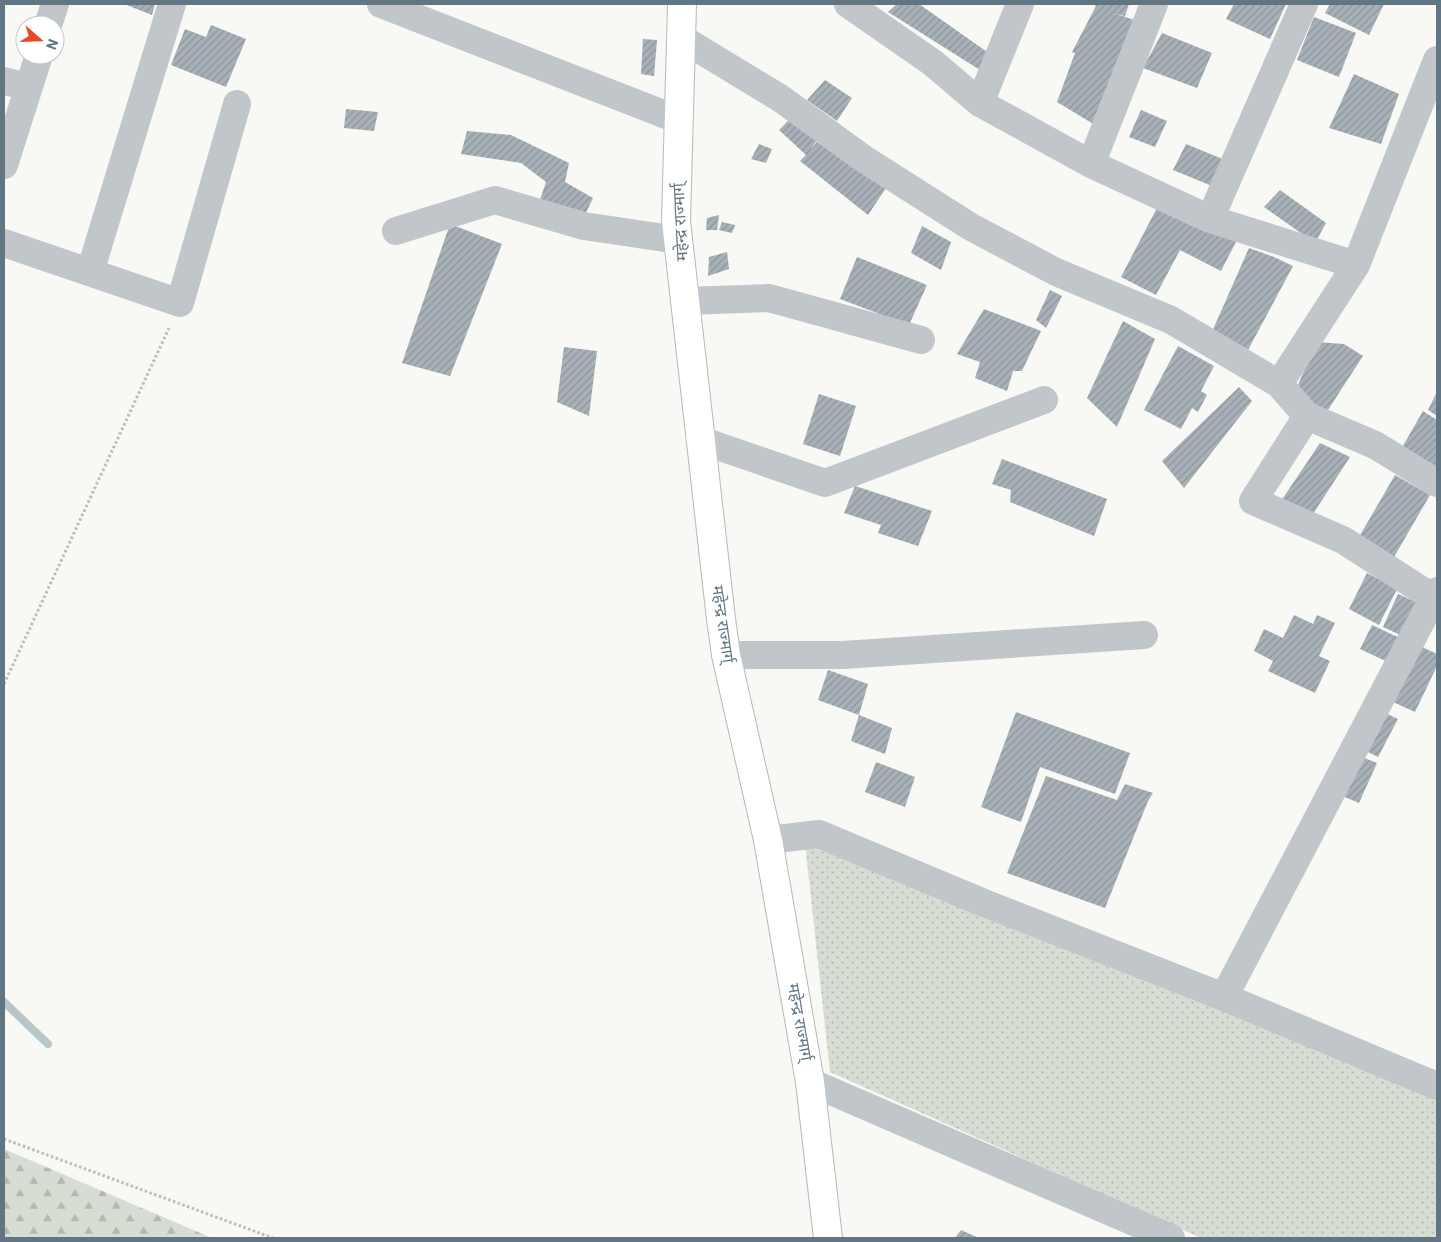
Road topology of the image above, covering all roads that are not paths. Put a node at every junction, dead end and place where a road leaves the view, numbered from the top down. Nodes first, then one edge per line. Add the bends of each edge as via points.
1 (172, 4) edge
2 (381, 4) edge
3 (682, 4) edge
4 (848, 4) edge
5 (1020, 4) edge
6 (1154, 4) edge
7 (1304, 4) edge
8 (681, 38) junction
9 (1437, 60) edge
10 (31, 65) edge
11 (16, 84) edge
12 (238, 104) dead end
13 (980, 104) junction
14 (679, 120) junction
15 (1091, 164) junction
16 (4, 165) edge
17 (1210, 219) junction
18 (396, 230) dead end
19 (678, 240) junction
20 (4, 242) edge
21 (1356, 265) junction
22 (90, 272) junction
23 (686, 301) junction
24 (922, 340) dead end
25 (1279, 384) junction
26 (1044, 400) dead end
27 (1307, 416) junction
28 (700, 440) junction
29 (1437, 483) edge
30 (1436, 596) edge
31 (1144, 635) dead end
32 (726, 655) junction
33 (768, 840) junction
34 (1224, 997) junction
35 (810, 1082) junction
36 (1437, 1086) edge
37 (828, 1238) edge
38 (1171, 1238) edge

1 - 22 street
2 - 14 street
3 - 8 highway, महेन्द्र राज्मार्ग्
4 - 13 street via 933,63
5 - 13 street
6 - 15 street
7 - 17 street
8 - 14 highway, महेन्द्र राज्मार्ग्
8 - 25 street via 780,98 864,159 971,227 1056,272 1171,320
9 - 21 street
10 - 11 street
11 - 16 street
12 - 22 street via 180,303
13 - 15 street
14 - 19 highway, महेन्द्र राज्मार्ग्
15 - 17 street
17 - 21 street
18 - 19 street via 495,200 584,226
19 - 23 highway, महेन्द्र राज्मार्ग्
20 - 22 street
21 - 25 street
23 - 24 street via 769,298
23 - 28 highway, महेन्द्र राज्मार्ग्
25 - 27 street
26 - 28 street via 825,483
27 - 29 street via 1375,444
27 - 30 street via 1253,501 1343,540
28 - 32 highway, महेन्द्र राज्मार्ग्
30 - 34 street
31 - 32 street via 843,655
32 - 33 highway, महेन्द्र राज्मार्ग्
33 - 34 street via 819,834
33 - 35 highway, महेन्द्र राज्मार्ग्
34 - 36 street
35 - 37 highway, महेन्द्र राज्मार्ग्
35 - 38 street

